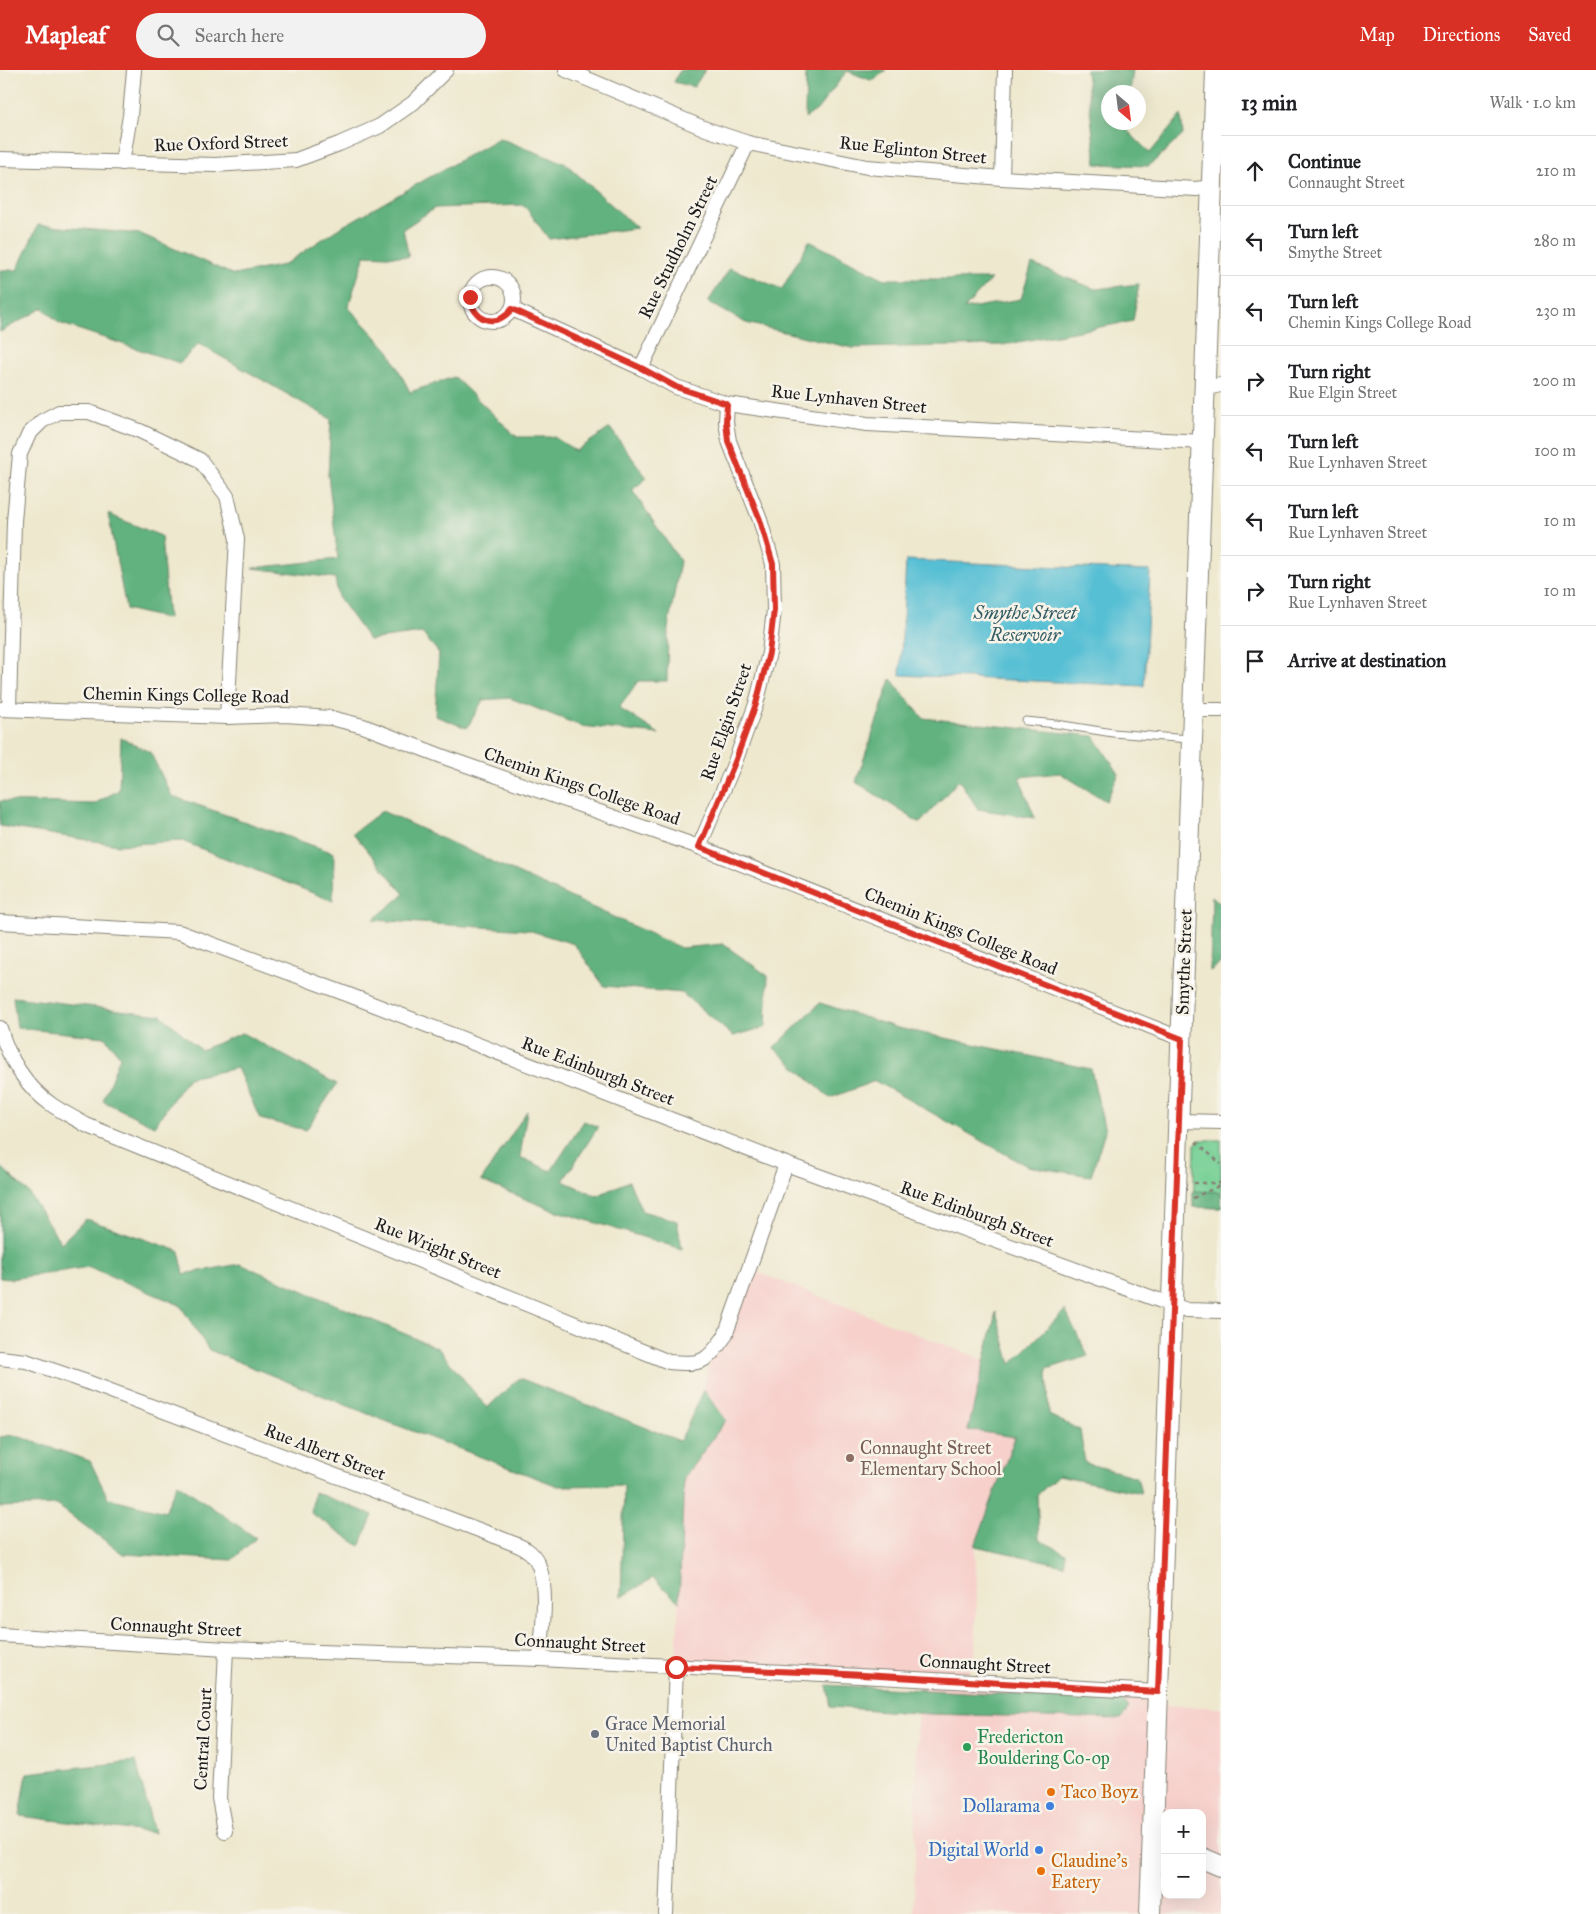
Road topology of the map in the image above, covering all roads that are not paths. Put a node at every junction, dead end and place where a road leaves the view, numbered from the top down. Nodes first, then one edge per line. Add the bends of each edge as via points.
1 (134, 70) edge
2 (446, 70) edge
3 (566, 70) edge
4 (1005, 70) edge
5 (1216, 70) edge
6 (748, 143) junction
7 (0, 159) edge
8 (122, 163) junction
9 (1002, 178) junction
10 (1212, 187) junction
11 (512, 309) dead end
12 (641, 368) junction
13 (1213, 387) edge
14 (727, 404) junction
15 (1203, 442) junction
16 (4, 709) edge
17 (1194, 710) junction
18 (1221, 710) edge
19 (227, 717) junction
20 (1026, 721) dead end
21 (1192, 739) junction
22 (699, 847) junction
23 (0, 922) edge
24 (0, 1028) edge
25 (1182, 1039) junction
26 (1179, 1121) junction
27 (1221, 1122) edge
28 (786, 1164) junction
29 (1172, 1305) junction
30 (1221, 1311) edge
31 (0, 1358) edge
32 (0, 1635) edge
33 (226, 1649) junction
34 (540, 1659) junction
35 (676, 1667) junction
36 (1158, 1692) junction
37 (225, 1831) dead end
38 (1159, 1834) edge
39 (1206, 1860) edge
40 (1221, 1866) edge
41 (1151, 1890) junction
42 (666, 1914) edge
43 (1140, 1914) edge
44 (1150, 1914) edge

1 - 8 street
2 - 8 street, Rue Oxford Street via 413,104 380,126 296,160 216,165
3 - 6 street, Rue Eglinton Street via 706,129
4 - 9 street
5 - 10 main road, Smythe Street
6 - 9 street, Rue Eglinton Street via 867,167
6 - 12 street, Rue Studholm Street
7 - 8 street, Rue Oxford Street
9 - 10 street, Rue Eglinton Street via 1196,189
10 - 13 main road, Smythe Street
11 - 12 street, Rue Lynhaven Street
12 - 14 street, Rue Lynhaven Street via 676,387
13 - 15 main road, Smythe Street
14 - 15 street, Rue Lynhaven Street via 867,424
14 - 22 street, Rue Elgin Street via 728,441 760,520 773,564 774,610 769,653 756,704
15 - 17 main road, Smythe Street
16 - 19 street, Chemin Kings College Road
16 - 19 street via 20,454 29,434 42,421 59,412 89,412 140,431 200,460 227,496 237,539
17 - 18 street
17 - 21 main road, Smythe Street
19 - 22 street, Chemin Kings College Road via 331,718 363,726
20 - 21 lane via 1113,733
21 - 25 main road, Smythe Street
22 - 25 street, Chemin Kings College Road
23 - 28 street, Rue Edinburgh Street via 179,932
24 - 28 street, Rue Wright Street via 10,1057 25,1081 50,1104 86,1125 669,1362 691,1364 710,1356 725,1336
25 - 26 main road, Smythe Street
26 - 27 street
26 - 29 main road, Smythe Street
28 - 29 street, Rue Edinburgh Street
29 - 30 street, Rue Edinburgh Street via 1187,1310
29 - 36 main road, Smythe Street
31 - 34 street, Rue Albert Street via 26,1361 87,1382 529,1551 540,1566 543,1590
32 - 33 street, Connaught Street
33 - 34 street, Connaught Street
33 - 37 street, Central Court via 219,1798
34 - 35 street, Connaught Street
35 - 36 street, Connaught Street
35 - 42 street
36 - 38 main road, Smythe Street
38 - 41 main road, Smythe Street
39 - 40 main road
41 - 43 main road
41 - 44 main road, Smythe Street

